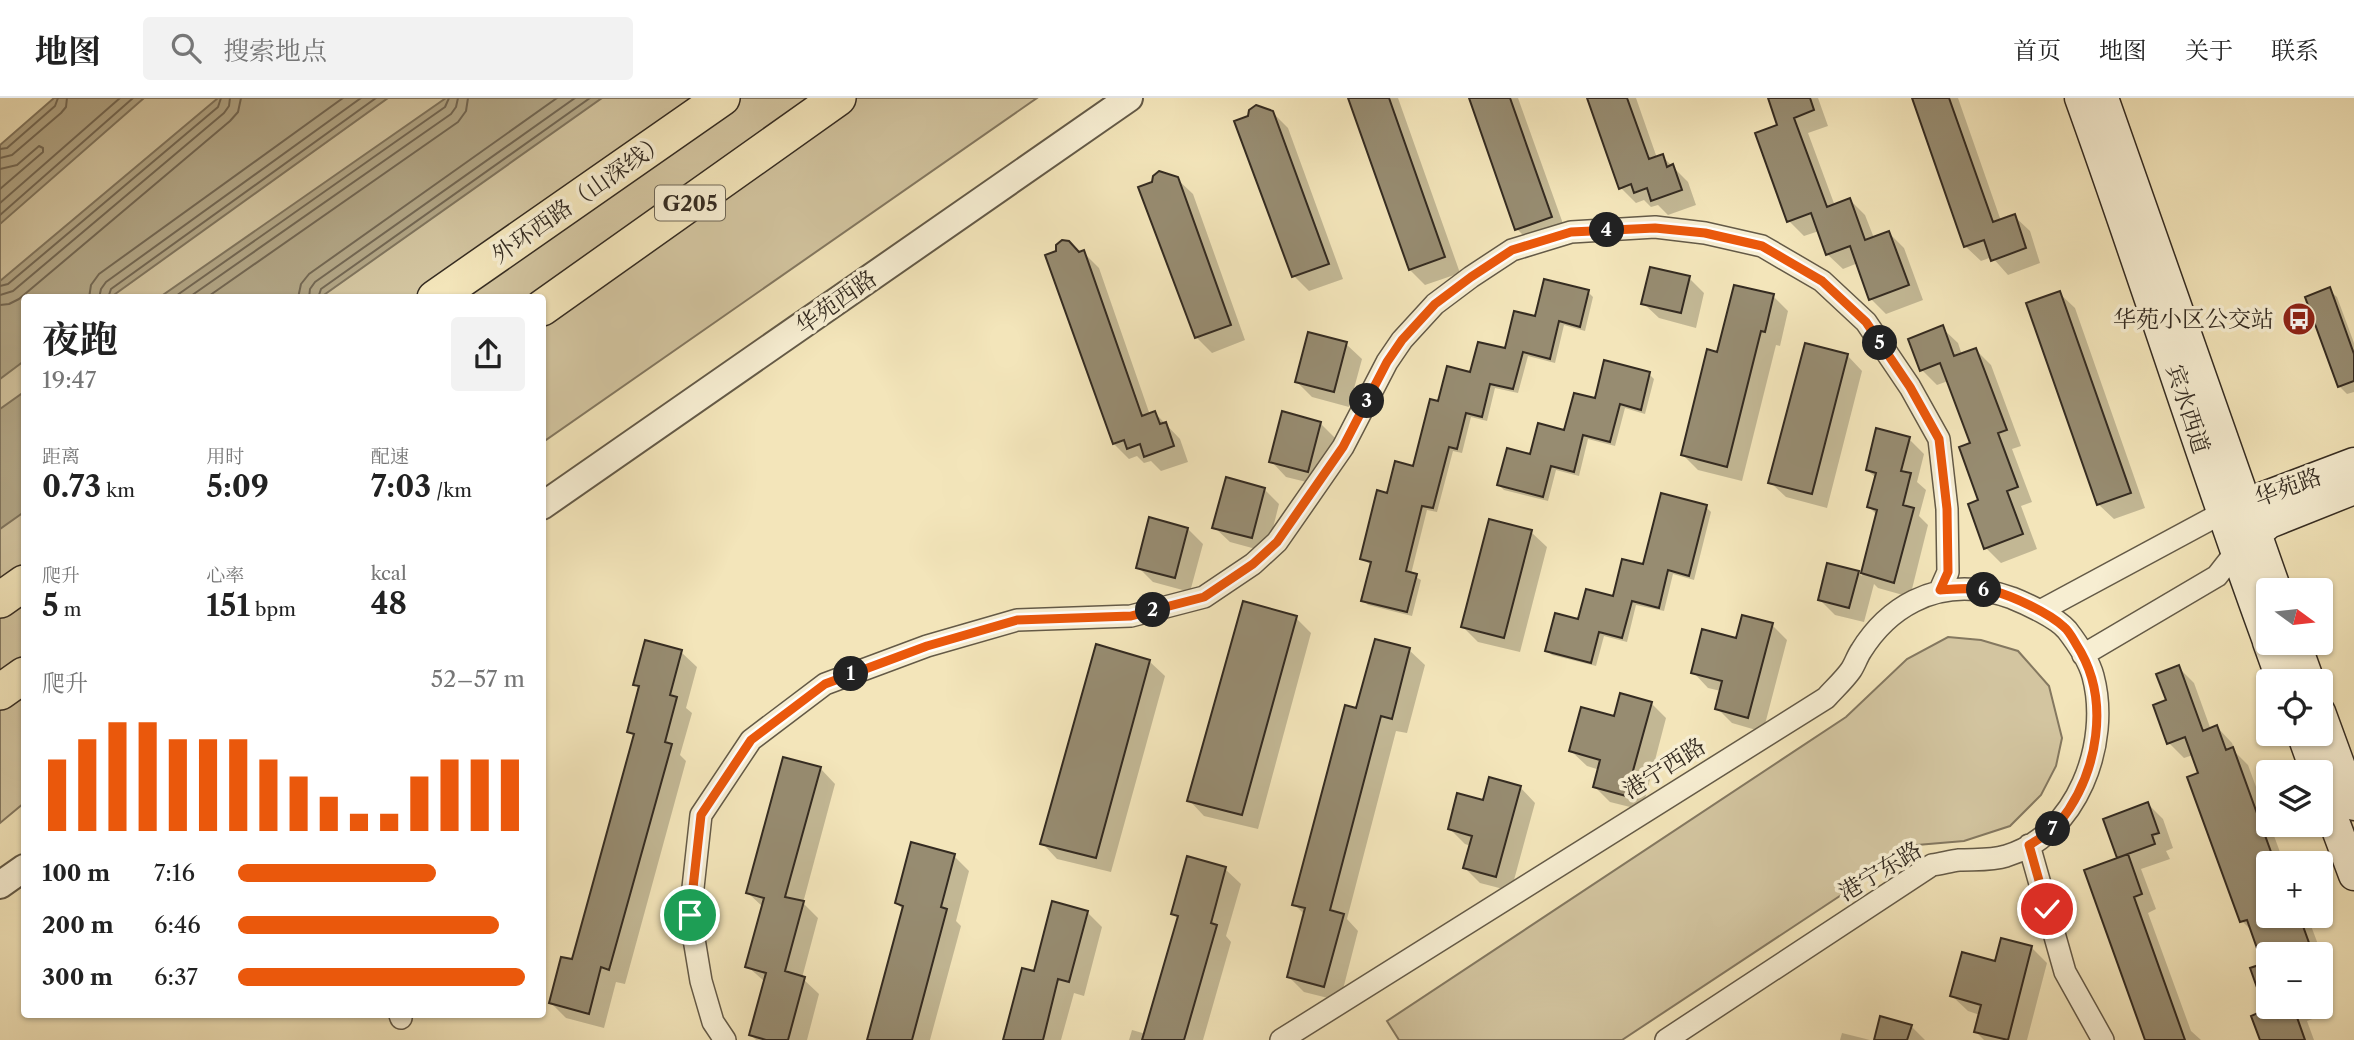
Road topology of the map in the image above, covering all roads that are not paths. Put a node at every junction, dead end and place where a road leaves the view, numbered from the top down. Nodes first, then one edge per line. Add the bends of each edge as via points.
1 (722, 98) edge
2 (838, 98) edge
3 (1129, 98) edge
4 (2080, 98) edge
5 (2103, 98) edge
6 (441, 294) edge
7 (546, 305) edge
8 (2354, 463) edge
9 (2354, 489) edge
10 (2290, 500) junction
11 (546, 503) edge
12 (2242, 527) junction
13 (2262, 578) edge
14 (2267, 578) edge
15 (21, 585) edge
16 (1940, 590) junction
17 (0, 600) edge
18 (2039, 611) junction
19 (2065, 628) joint
20 (2083, 654) junction
21 (21, 677) edge
22 (0, 692) edge
23 (2332, 746) edge
24 (2354, 805) edge
25 (2333, 819) edge
26 (2029, 845) junction
27 (21, 870) edge
28 (2354, 875) edge
29 (0, 885) edge
30 (725, 1040) edge
31 (1281, 1040) edge
32 (1666, 1040) edge
33 (2103, 1040) edge

1 - 6 highway, 外环西路（山深线） / G205
2 - 7 highway, G205
3 - 11 street, 华苑西路
4 - 12 main road, 宾水西道
5 - 12 main road, 宾水西道
8 - 10 main road, 华苑路
9 - 10 main road, 华苑路
10 - 12 main road, 华苑路 via 2269,523
10 - 14 main road
12 - 13 main road, 宾水西道
12 - 18 street
12 - 20 street via 2217,576
15 - 17 highway
16 - 18 street, 港宁西路 via 1993,591
16 - 30 street via 1948,572 1939,439 1866,322 1822,281 1762,246 1668,229 1571,232 1512,250 1435,304 1402,340 1343,447 1277,542 1204,597 1131,616 1017,620 927,646 825,684 751,740 701,815 690,915 701,981 713,1022
16 - 31 street, 港宁西路 via 1912,602 1880,625 1826,698
18 - 19 street, 港宁西路
19 - 20 street, 港宁东路
20 - 26 street, 港宁东路 via 2093,675 2099,715 2091,755 2079,793 2057,826
21 - 22 highway
23 - 24 main road
25 - 28 main road
26 - 32 street, 港宁东路 via 2007,856 1933,865
26 - 33 street via 2065,972
27 - 29 street

